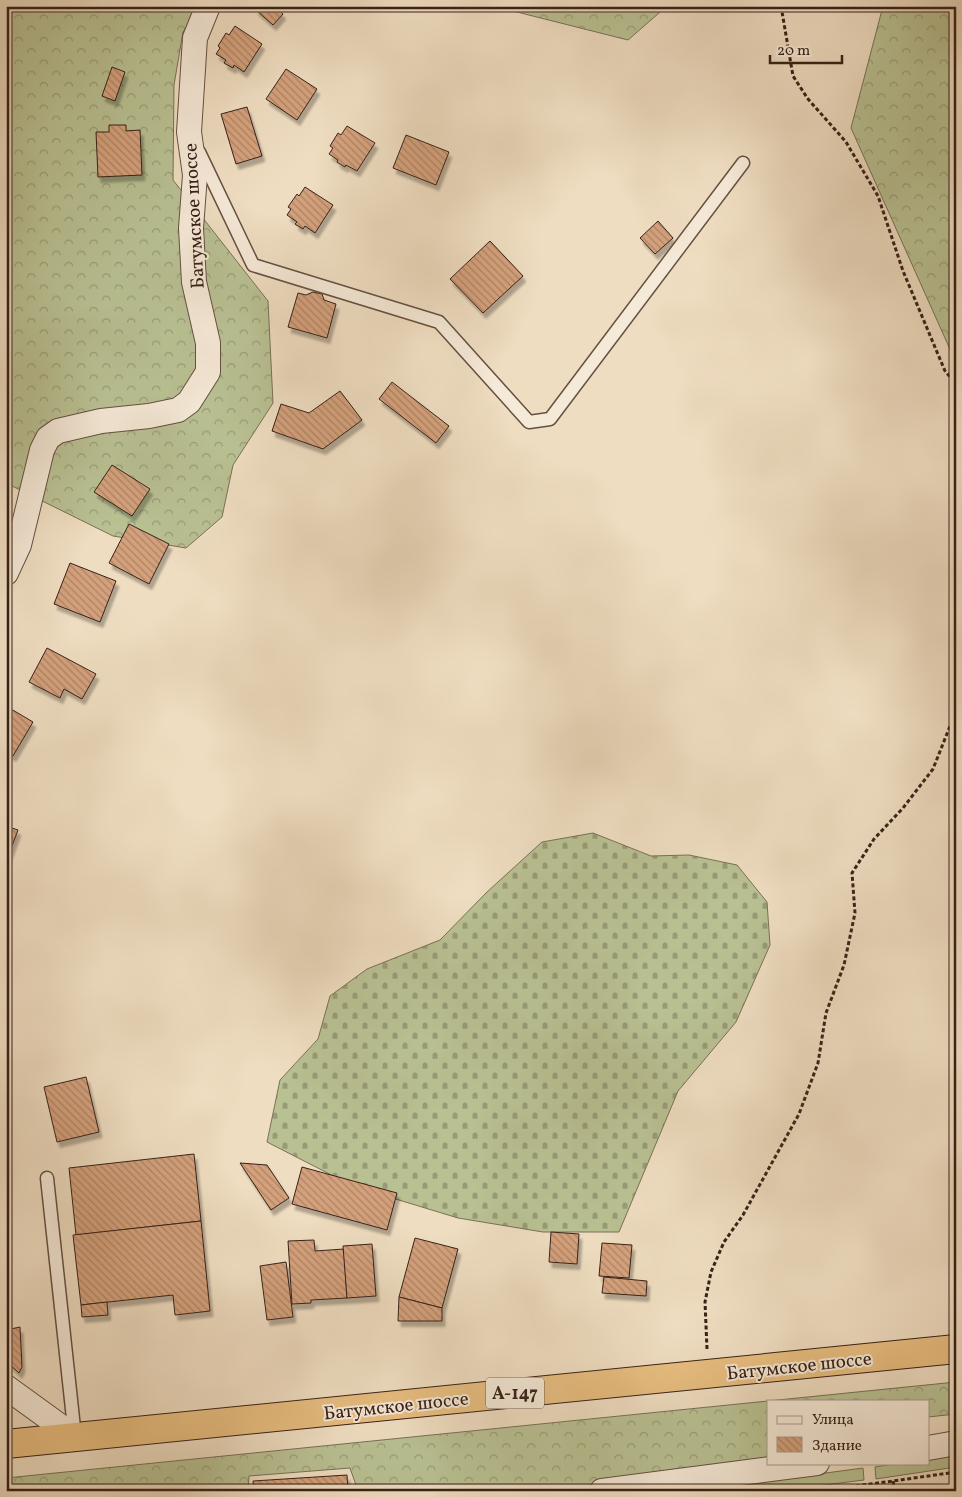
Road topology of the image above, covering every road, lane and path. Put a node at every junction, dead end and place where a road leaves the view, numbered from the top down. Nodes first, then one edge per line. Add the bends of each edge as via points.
1 (208, 6) edge
2 (781, 6) edge
3 (189, 132) junction
4 (743, 162) dead end
5 (956, 384) edge
6 (6, 573) edge
7 (956, 711) edge
8 (47, 1178) dead end
9 (956, 1349) edge
10 (708, 1374) junction
11 (6, 1387) edge
12 (75, 1437) junction
13 (956, 1443) edge
14 (6, 1444) edge
15 (930, 1448) edge
16 (808, 1464) edge
17 (956, 1472) edge
18 (893, 1482) junction
19 (602, 1491) edge
20 (817, 1491) edge
21 (894, 1491) edge

1 - 3 street, Батумское шоссе via 195,38
2 - 5 path via 793,76 808,99 846,142 878,196 903,271 946,371
3 - 4 lane via 253,265 439,322 529,422 550,418
3 - 6 street, Батумское шоссе via 195,176 192,228 194,282 208,343 208,372 189,402 178,410 83,425 58,431 48,438 42,450 19,545
7 - 10 path via 933,769 874,839 852,873 855,913 844,965 826,1013 818,1063 799,1114 743,1215 724,1242 711,1272 705,1302
8 - 12 lane
9 - 10 highway, Батумское шоссе / А-147
10 - 12 highway, Батумское шоссе / А-147
11 - 12 street
12 - 14 highway, Батумское шоссе / А-147
13 - 15 street
16 - 19 street
17 - 18 path
18 - 20 path
18 - 21 path

